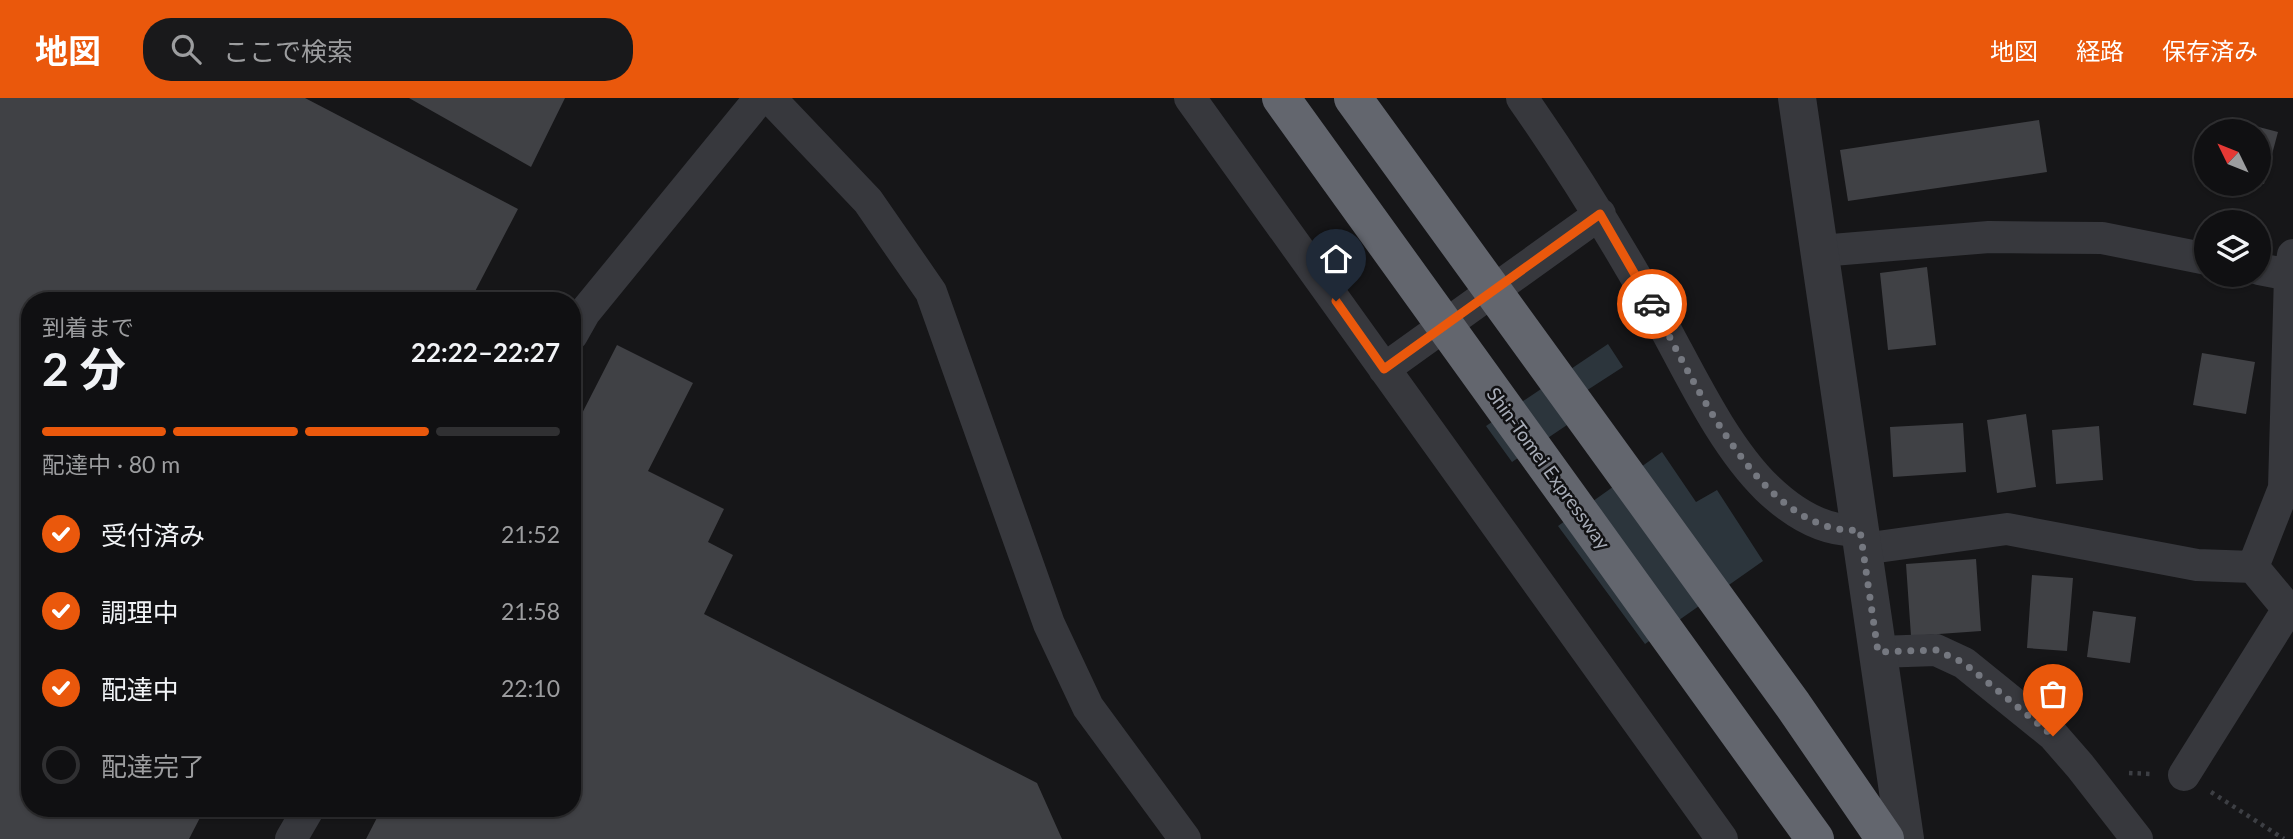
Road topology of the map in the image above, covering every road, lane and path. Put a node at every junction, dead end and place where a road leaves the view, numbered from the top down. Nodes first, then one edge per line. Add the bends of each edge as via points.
1 (760, 98) edge
2 (770, 98) edge
3 (1190, 98) edge
4 (1281, 98) edge
5 (1353, 98) edge
6 (1522, 98) edge
7 (1797, 98) edge
8 (1600, 214) junction
9 (1820, 251) junction
10 (2194, 256) edge
11 (2291, 265) edge
12 (2271, 268) edge
13 (581, 320) edge
14 (1384, 369) junction
15 (2288, 490) edge
16 (1862, 539) junction
17 (2253, 567) junction
18 (1878, 652) junction
19 (2184, 775) dead end
20 (304, 817) edge
21 (291, 839) edge
22 (1185, 839) edge
23 (1722, 839) edge
24 (1815, 839) edge
25 (1885, 839) edge
26 (1905, 839) edge
27 (2137, 839) edge

1 - 13 street
2 - 22 street via 868,201 931,292 1049,624 1088,707
3 - 14 street
4 - 24 highway, Shin-Tomei Expressway, bridge
5 - 25 highway, bridge
6 - 8 street
7 - 9 street
8 - 14 street
8 - 16 street via 1715,417 1766,487 1808,519
9 - 10 street via 1989,237 2102,238
9 - 16 street
11 - 12 street
11 - 15 street
14 - 23 street
15 - 17 street
16 - 17 street via 2007,529 2197,565
16 - 18 street
17 - 19 street via 2288,609
18 - 26 street
18 - 27 street via 1936,650 1964,663 2053,736
20 - 21 street

